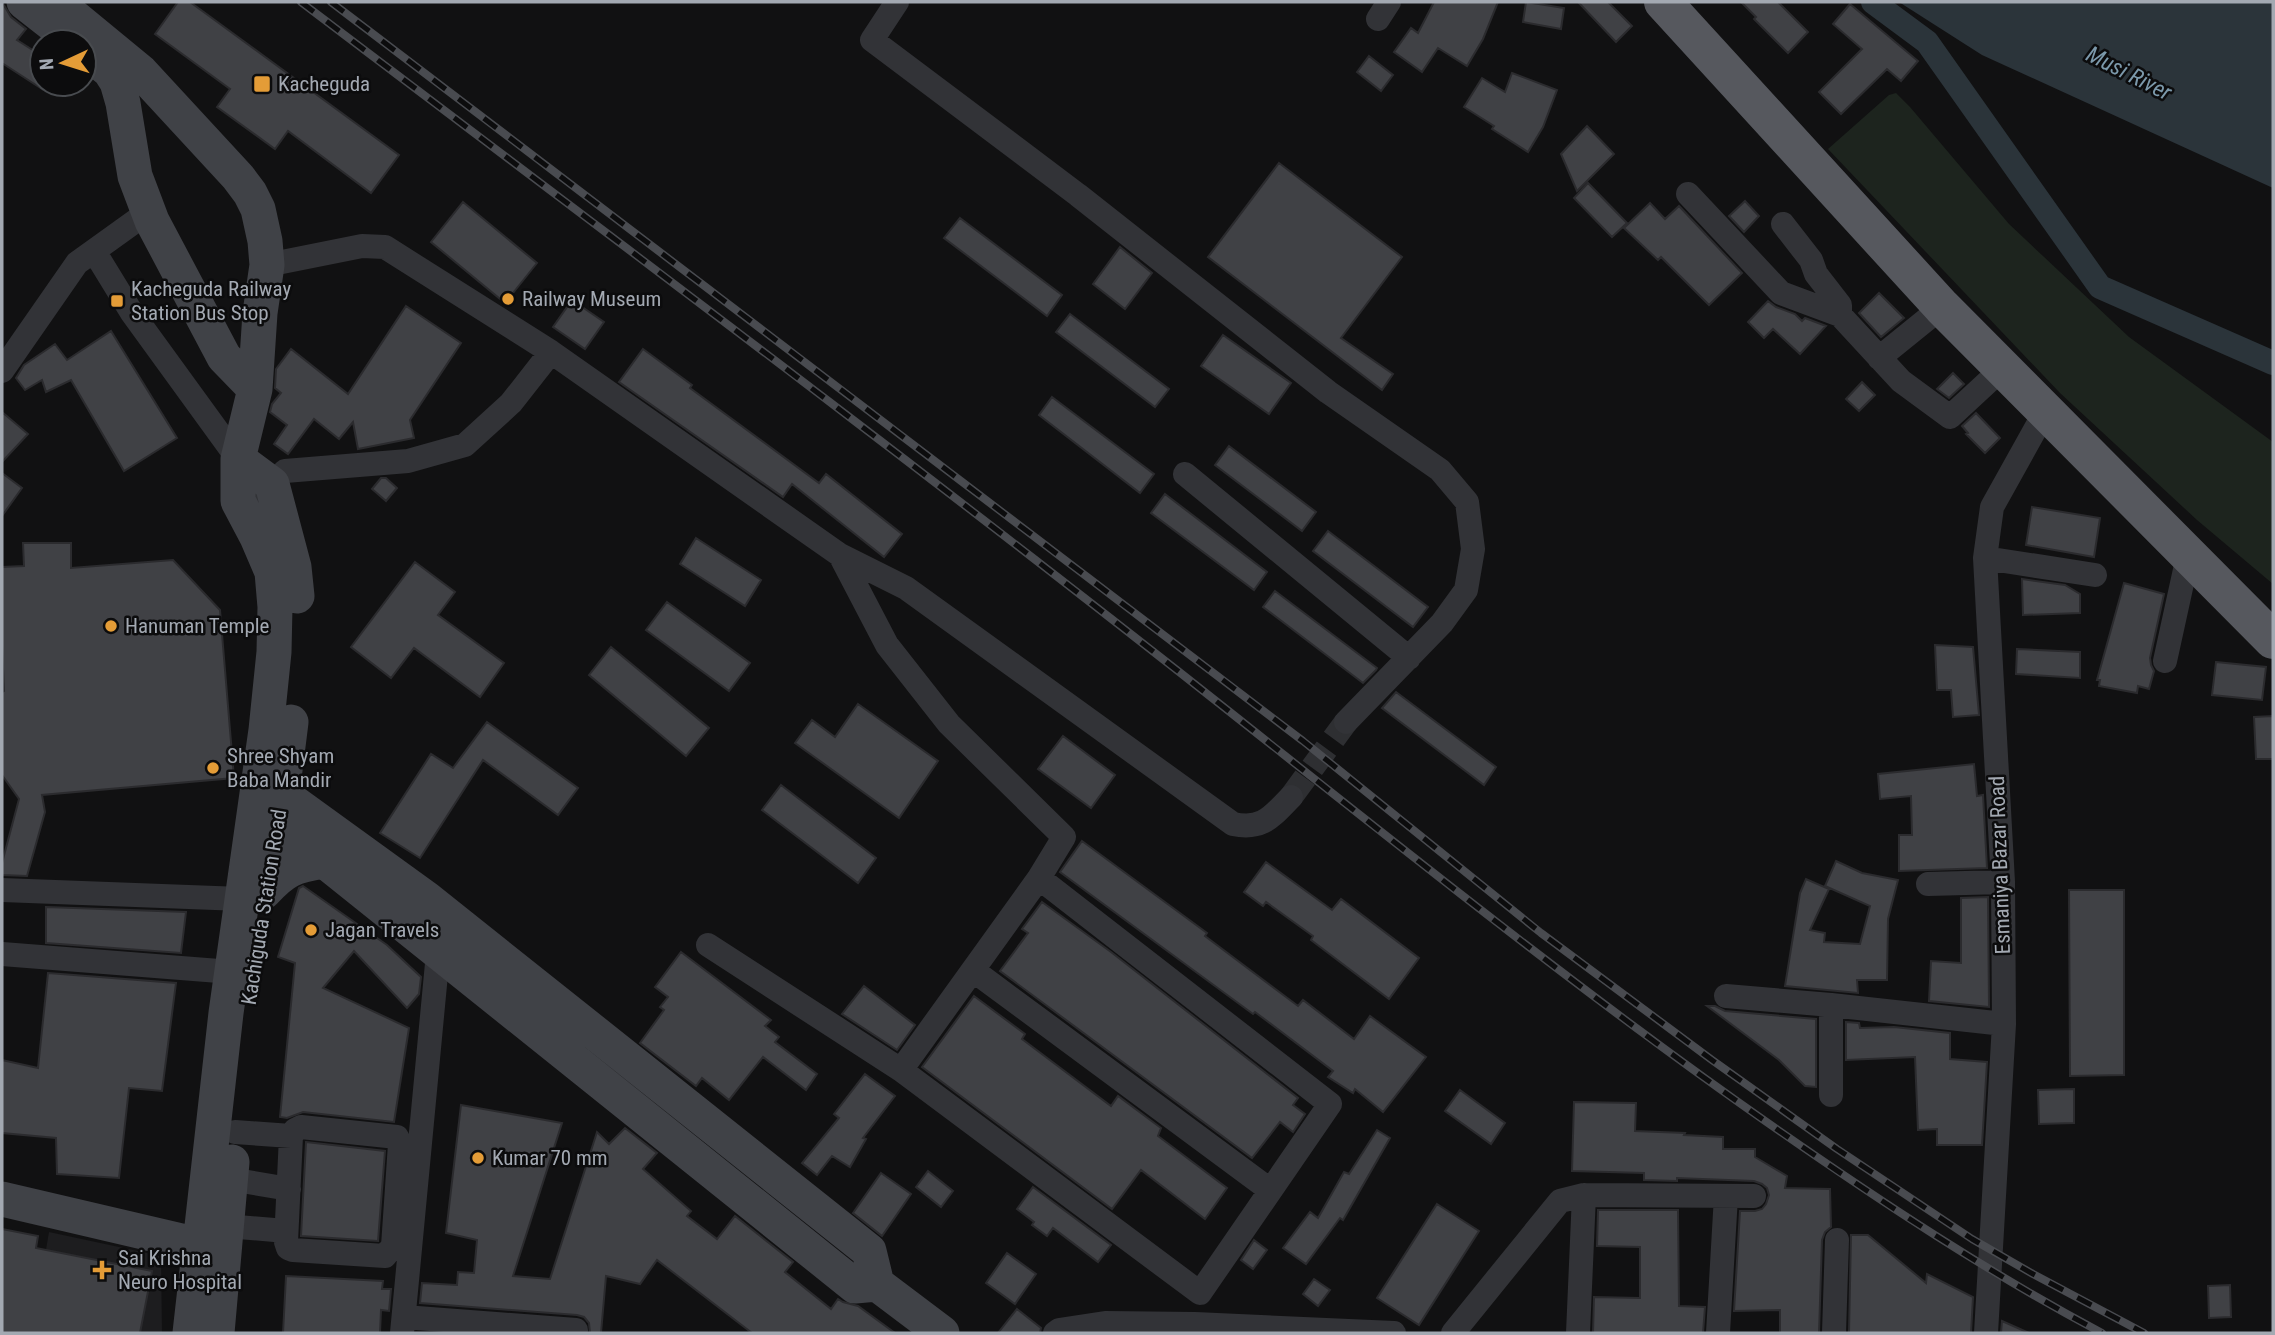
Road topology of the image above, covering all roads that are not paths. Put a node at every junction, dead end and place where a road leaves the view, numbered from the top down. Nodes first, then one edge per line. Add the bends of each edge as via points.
1 (24, 2) edge
2 (56, 2) edge
3 (897, 2) edge
4 (1663, 2) edge
5 (57, 28) edge
6 (98, 61) edge
7 (1688, 194) dead end
8 (148, 212) junction
9 (1783, 224) dead end
10 (94, 251) junction
11 (267, 265) junction
12 (1942, 307) junction
13 (1840, 315) junction
14 (551, 352) junction
15 (1879, 358) junction
16 (2004, 367) junction
17 (2, 371) edge
18 (255, 389) junction
19 (2046, 410) junction
20 (238, 459) junction
21 (1185, 474) dead end
22 (272, 484) junction
23 (238, 501) junction
24 (840, 555) junction
25 (2188, 556) junction
26 (1985, 558) junction
27 (2095, 575) dead end
28 (2273, 640) edge
29 (1409, 658) junction
30 (2165, 661) dead end
31 (1346, 722) tunnel mouth
32 (1291, 797) tunnel mouth
33 (268, 802) junction
34 (324, 861) junction
35 (1039, 878) junction
36 (2003, 882) junction
37 (1928, 884) dead end
38 (2, 890) edge
39 (253, 895) junction
40 (708, 945) dead end
41 (438, 953) junction
42 (2, 954) edge
43 (974, 971) junction
44 (232, 972) junction
45 (1726, 996) dead end
46 (1832, 1004) junction
47 (2004, 1024) junction
48 (901, 1070) junction
49 (1831, 1095) dead end
50 (235, 1132) junction
51 (291, 1136) junction
52 (230, 1179) junction
53 (289, 1188) junction
54 (1270, 1190) junction
55 (1584, 1195) junction
56 (1726, 1196) junction
57 (1754, 1196) dead end
58 (2, 1199) edge
59 (286, 1231) junction
60 (216, 1240) junction
61 (1837, 1240) dead end
62 (877, 1284) junction
63 (403, 1325) edge
64 (922, 1327) edge
65 (1194, 1329) edge
66 (576, 1331) dead end
67 (190, 1333) edge
68 (217, 1333) edge
69 (1055, 1333) edge
70 (1394, 1333) edge
71 (1453, 1333) edge
72 (1578, 1333) edge
73 (1718, 1333) edge
74 (1834, 1333) edge
75 (1986, 1333) edge

1 - 5 main road
2 - 11 main road, Kachiguda Station Road via 154,84 238,177 258,209
3 - 29 street via 872,40 1328,392 1440,470 1467,502 1473,549 1466,590
4 - 12 highway
6 - 8 main road via 117,82 135,176
7 - 13 street via 1781,293
8 - 10 street
8 - 18 main road via 225,357
9 - 13 street via 1840,306
10 - 17 street via 77,263
10 - 20 street via 132,313
11 - 14 street via 362,246 385,247
11 - 18 main road, Kachiguda Station Road
12 - 15 street
12 - 16 highway
13 - 15 street
14 - 22 street via 511,403 465,445 408,461 285,471
14 - 24 street
15 - 16 street via 1901,381 1950,417
16 - 19 highway
18 - 20 main road, Kachiguda Station Road
19 - 25 highway
19 - 26 street, Esmaniya Bazar Road via 1992,507
20 - 22 main road
20 - 23 main road, Kachiguda Station Road
21 - 29 street
22 - 23 street
22 - 33 main road, Kachiguda Station Road via 293,567 298,639 293,704
23 - 33 main road, Kachiguda Station Road via 272,572 275,607
24 - 32 street via 906,587 1233,824 1249,827 1266,822
24 - 35 street via 887,645 949,724 1064,837
25 - 28 highway
25 - 30 street
26 - 27 street
26 - 36 street, Esmaniya Bazar Road
29 - 31 street
33 - 34 main road
33 - 39 main road, Kachiguda Station Road
33 - 62 main road via 427,899 869,1251
34 - 39 main road via 298,865
34 - 41 main road
35 - 43 street
35 - 54 street via 1330,1104
36 - 37 street
36 - 47 street, Esmaniya Bazar Road
38 - 39 street
39 - 44 main road, Kachiguda Station Road
39 - 50 main road, Kachiguda Station Road via 255,944
40 - 48 street
41 - 62 main road via 855,1286
41 - 63 street
42 - 44 street
43 - 48 street
43 - 54 street
44 - 60 main road, Kachiguda Station Road
45 - 46 street
46 - 47 street
46 - 49 street
47 - 75 street, Esmaniya Bazar Road
48 - 54 street via 1200,1293
50 - 51 street
50 - 52 main road, Kachiguda Station Road
51 - 53 street
51 - 59 street via 301,1127 390,1136 400,1144 393,1247 385,1256 293,1250 288,1248
52 - 53 street
52 - 60 main road, Kachiguda Station Road
53 - 59 street
55 - 56 street
55 - 71 street via 1560,1202
55 - 72 street
56 - 57 street
56 - 73 street
58 - 60 main road
59 - 60 street
60 - 67 main road, Kachiguda Station Road
60 - 68 main road, Kachiguda Station Road
61 - 74 street
62 - 64 main road
63 - 66 street
65 - 69 street via 1105,1323
65 - 70 street

